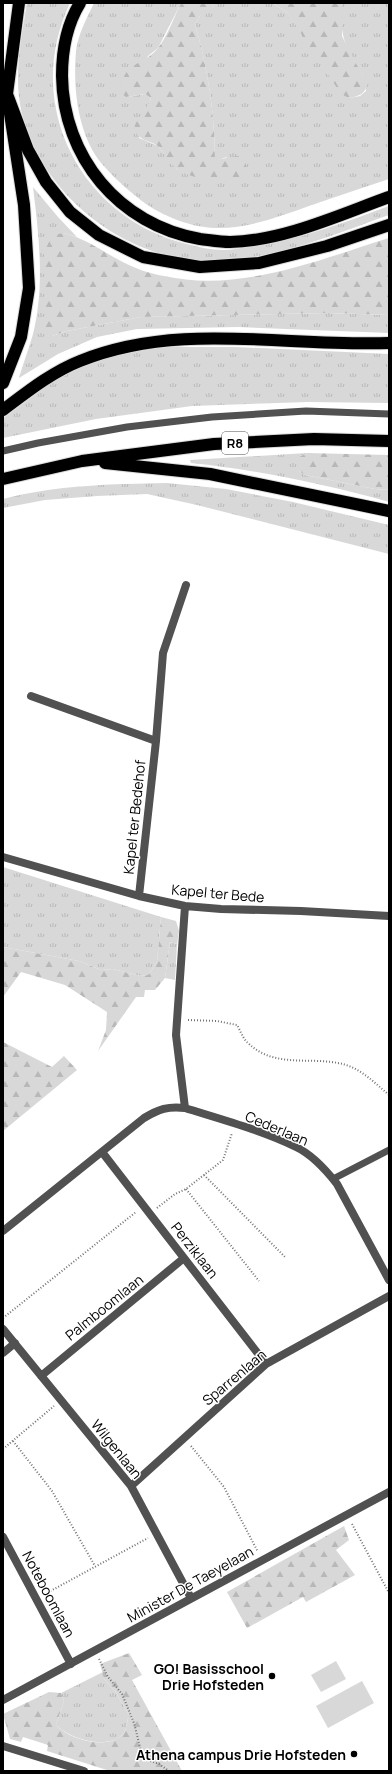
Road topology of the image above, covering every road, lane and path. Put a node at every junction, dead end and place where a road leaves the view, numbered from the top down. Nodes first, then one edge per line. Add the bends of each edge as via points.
1 (20, 3) edge
2 (80, 3) edge
3 (7, 94) junction
4 (389, 197) edge
5 (389, 225) edge
6 (389, 344) edge
7 (3, 383) edge
8 (3, 410) edge
9 (389, 414) edge
10 (389, 441) edge
11 (3, 451) edge
12 (82, 461) junction
13 (3, 479) edge
14 (389, 511) edge
15 (186, 585) dead end
16 (32, 696) dead end
17 (156, 741) junction
18 (3, 857) edge
19 (139, 896) junction
20 (185, 906) junction
21 (389, 916) edge
22 (177, 1020) junction
23 (389, 1095) edge
24 (185, 1108) junction
25 (235, 1124) junction
26 (389, 1150) edge
27 (102, 1152) junction
28 (204, 1175) junction
29 (333, 1179) junction
30 (186, 1189) junction
31 (144, 1206) junction
32 (150, 1213) junction
33 (3, 1231) edge
34 (285, 1257) dead end
35 (184, 1258) junction
36 (389, 1280) edge
37 (259, 1281) dead end
38 (389, 1296) edge
39 (3, 1318) edge
40 (3, 1328) edge
41 (14, 1343) junction
42 (3, 1353) edge
43 (266, 1364) junction
44 (41, 1376) junction
45 (61, 1401) junction
46 (184, 1437) junction
47 (13, 1441) junction
48 (3, 1449) edge
49 (131, 1486) junction
50 (389, 1492) edge
51 (347, 1514) junction
52 (157, 1534) junction
53 (3, 1538) edge
54 (262, 1560) junction
55 (95, 1566) junction
56 (389, 1593) edge
57 (37, 1598) junction
58 (192, 1598) junction
59 (95, 1651) junction
60 (71, 1664) junction
61 (3, 1700) edge
62 (3, 1746) edge
63 (84, 1771) edge
64 (169, 1771) edge

1 - 3 highway
2 - 4 highway via 67,35 62,63 63,91 68,118 87,164 100,182 115,198 149,222 188,237 229,242 286,233
3 - 5 highway via 28,150 46,182 70,212 99,235 143,257 200,267 258,263 327,246
3 - 7 highway via 24,205 29,288 21,337
6 - 8 highway via 193,338 133,345 78,362 47,379
9 - 11 lane via 306,410 212,417 127,427
10 - 12 highway, R8 via 314,439 214,444
12 - 13 highway, R8
12 - 14 highway, R8 via 210,474
15 - 17 street, Kapel ter Bedehof via 163,653
16 - 17 street, Kapel ter Bedehof
17 - 19 street, Kapel ter Bedehof
18 - 19 street, Kapel ter Bede
19 - 20 street, Kapel ter Bede
20 - 21 street, Kapel ter Bede
20 - 22 street
22 - 23 path via 216,1021 237,1025 248,1043 271,1058 338,1063 367,1076
22 - 24 street via 176,1035
24 - 25 street, Cederlaan
24 - 27 street, Cederlaan via 171,1106 154,1112
25 - 28 path via 223,1160
25 - 29 street, Cederlaan via 297,1147 315,1159
26 - 29 lane
27 - 31 street, Perziklaan
27 - 33 street, Cederlaan
28 - 30 path
28 - 34 path
29 - 36 street, Cederlaan
30 - 32 path
30 - 37 path
31 - 32 street, Perziklaan
31 - 39 path
32 - 35 street, Perziklaan
35 - 43 street, Perziklaan
35 - 44 street, Palmboomlaan
38 - 43 street, Sparrenlaan
40 - 41 street, Wilgenlaan
41 - 42 street
41 - 44 street, Wilgenlaan
43 - 46 street, Sparrenlaan
44 - 45 street, Wilgenlaan
45 - 47 path
45 - 49 street, Wilgenlaan
46 - 49 street, Sparrenlaan
46 - 54 path via 224,1487
47 - 48 path
47 - 55 path via 52,1490
49 - 52 street, Wilgenlaan
50 - 51 street, Minister De Taeyelaan
51 - 54 street, Minister De Taeyelaan
51 - 56 path
52 - 55 path
52 - 58 street, Wilgenlaan
53 - 57 street, Noteboomlaan
54 - 58 street, Minister De Taeyelaan
55 - 57 path
57 - 60 street, Noteboomlaan
58 - 59 street, Minister De Taeyelaan
59 - 60 street, Minister De Taeyelaan
59 - 64 path via 108,1677 122,1694 145,1759
60 - 61 street, Minister De Taeyelaan
62 - 63 street

